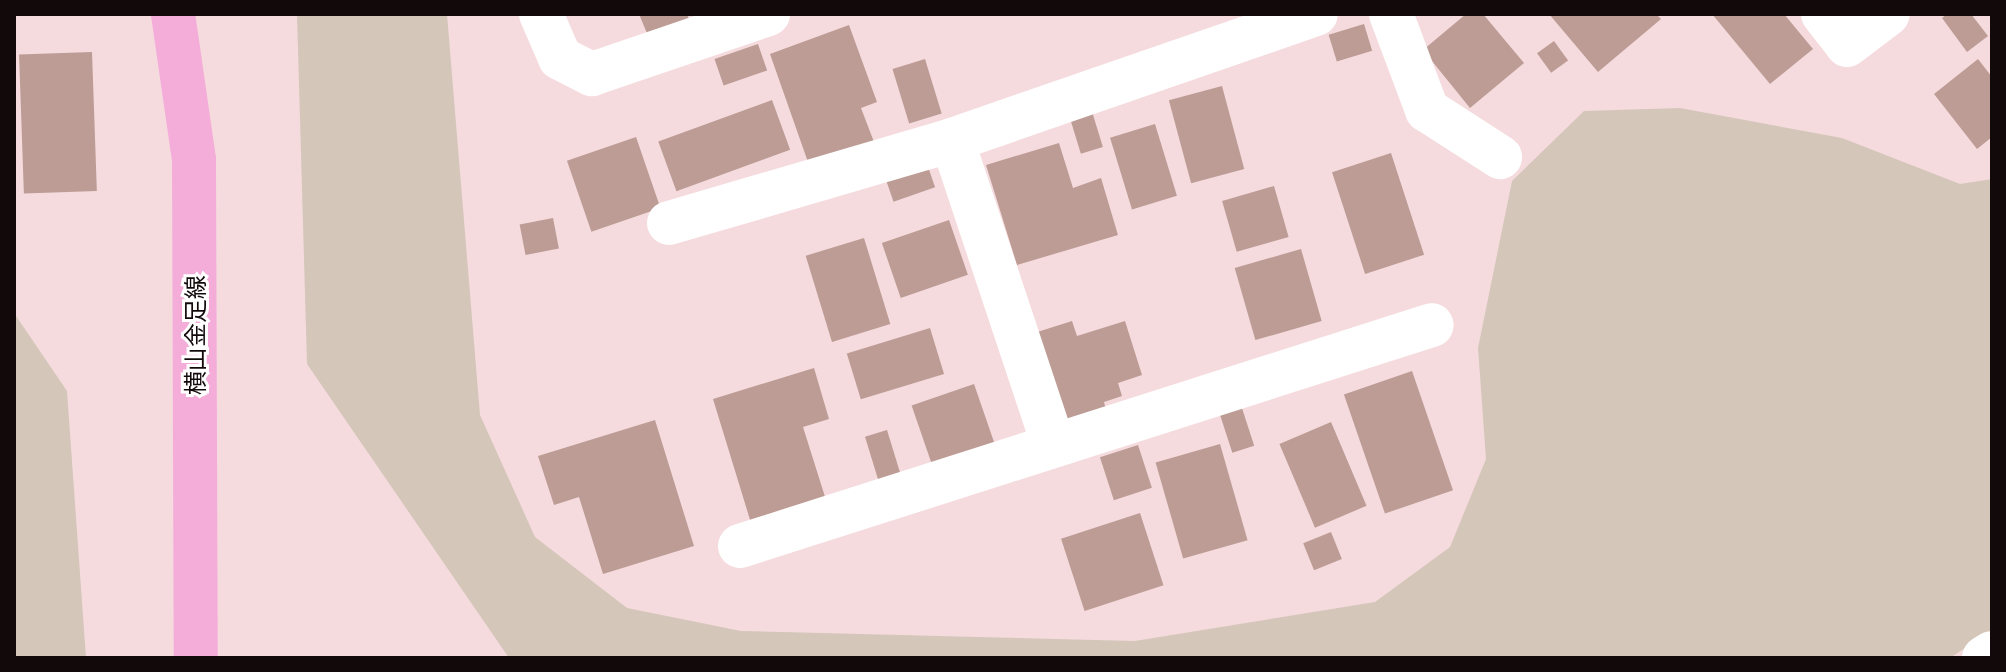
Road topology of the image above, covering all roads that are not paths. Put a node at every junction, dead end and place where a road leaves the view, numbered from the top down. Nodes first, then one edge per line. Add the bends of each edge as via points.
1 (173, 14) edge
2 (541, 14) edge
3 (768, 14) edge
4 (1316, 14) edge
5 (1391, 14) edge
6 (1823, 14) edge
7 (1888, 14) edge
8 (716, 22) edge
9 (952, 140) junction
10 (1500, 157) dead end
11 (669, 223) dead end
12 (1432, 325) dead end
13 (1053, 444) junction
14 (740, 546) dead end
15 (1992, 653) edge
16 (196, 658) edge
17 (1984, 658) edge

1 - 16 main road, 横山金足線 via 194,160
2 - 8 street via 560,58 592,74
3 - 8 street
4 - 9 street
5 - 10 street via 1427,110
6 - 7 street via 1847,45
9 - 11 street
9 - 13 street
12 - 13 street
13 - 14 street
15 - 17 street

